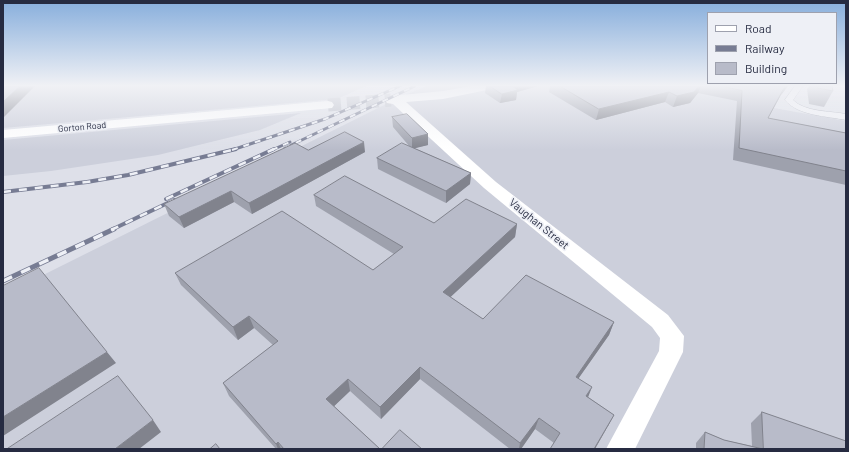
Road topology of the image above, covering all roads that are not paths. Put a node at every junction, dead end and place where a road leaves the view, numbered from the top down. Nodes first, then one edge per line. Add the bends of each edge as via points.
1 (305, 107) edge
2 (401, 107) edge
3 (800, 107) edge
4 (846, 117) edge
5 (3, 134) edge
6 (620, 449) edge

1 - 5 street, Gorton Road
2 - 6 street, Vaughan Street via 490,185 660,321 672,336 671,352
3 - 4 street

